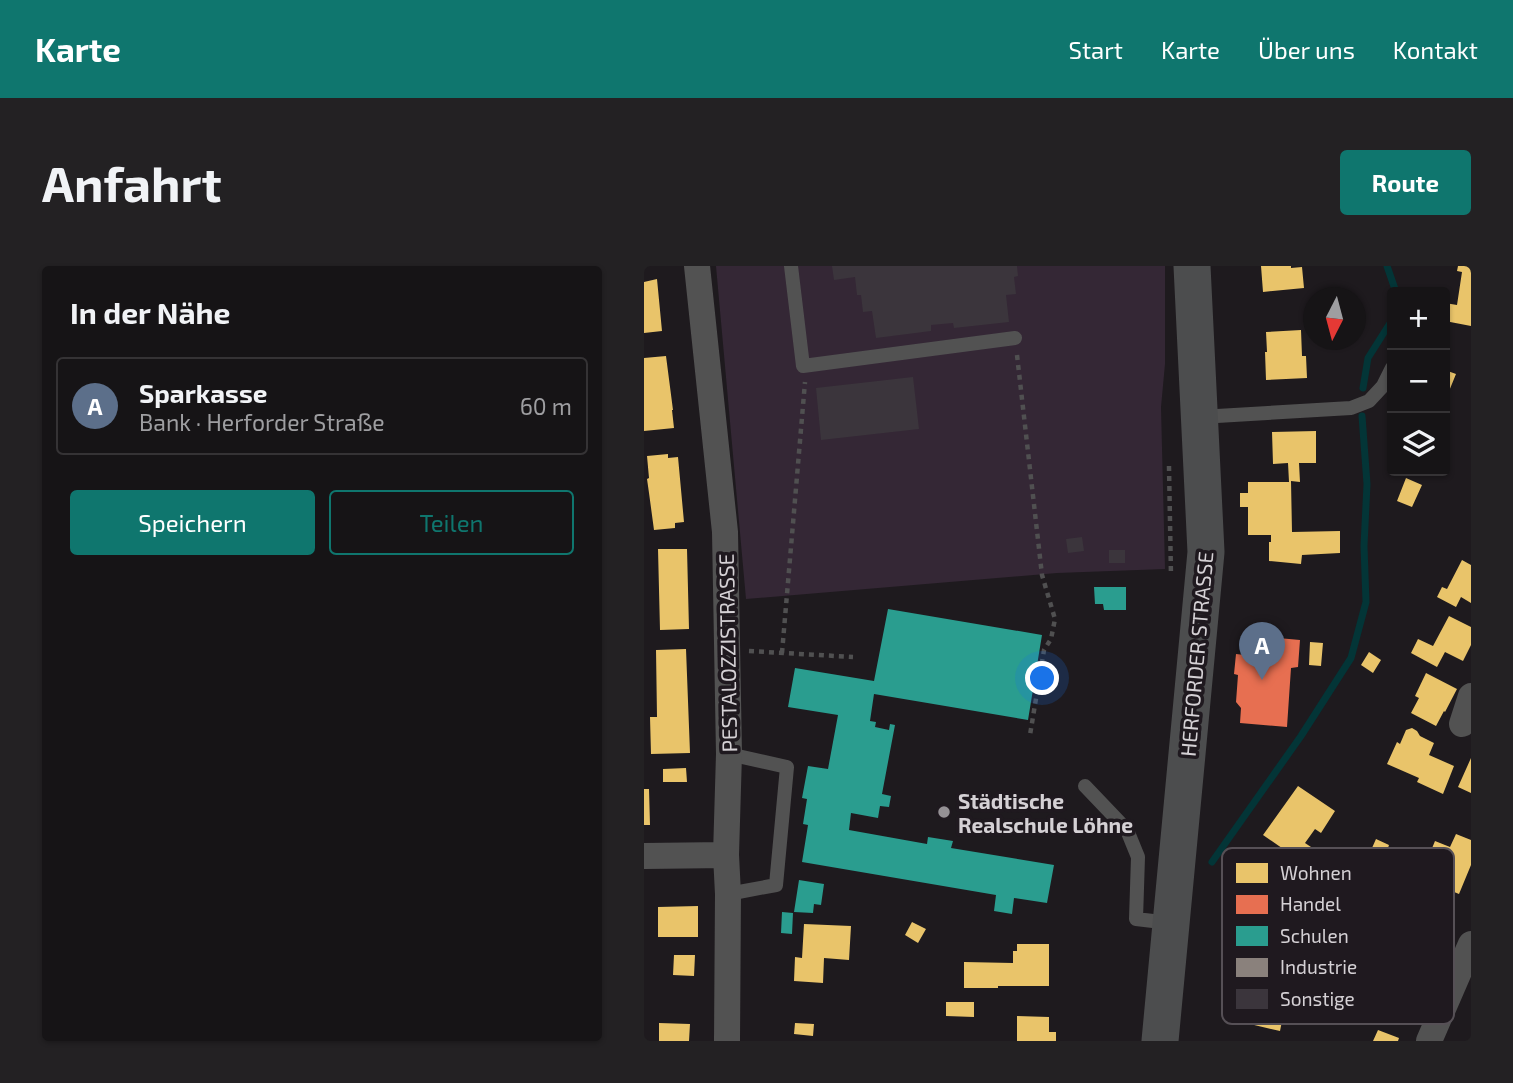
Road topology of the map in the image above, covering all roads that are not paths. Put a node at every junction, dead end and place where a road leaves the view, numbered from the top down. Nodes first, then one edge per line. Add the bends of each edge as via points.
1 (697, 266) edge
2 (790, 266) edge
3 (1192, 266) edge
4 (1015, 338) road end
5 (1387, 378) edge
6 (1200, 418) junction
7 (1471, 696) edge
8 (1462, 724) dead end
9 (729, 754) junction
10 (1085, 786) dead end
11 (726, 855) junction
12 (644, 856) edge
13 (728, 894) junction
14 (1172, 923) junction
15 (1471, 944) edge
16 (1454, 983) edge
17 (1436, 1024) edge
18 (727, 1041) edge
19 (1160, 1041) edge
20 (1429, 1041) edge

1 - 9 street, PESTALOZZISTRASSE via 725,532
2 - 4 lane via 803,366
3 - 6 main road, HERFORDER STRASSE
5 - 6 lane via 1369,401 1351,408
6 - 14 main road, HERFORDER STRASSE via 1206,552
7 - 8 street
9 - 11 street, PESTALOZZISTRASSE
9 - 13 lane via 787,767 776,885
10 - 14 lane via 1127,831 1138,857 1136,919
11 - 12 street
11 - 13 street, PESTALOZZISTRASSE
13 - 18 street, PESTALOZZISTRASSE
14 - 19 main road, HERFORDER STRASSE
15 - 16 street
17 - 20 street

